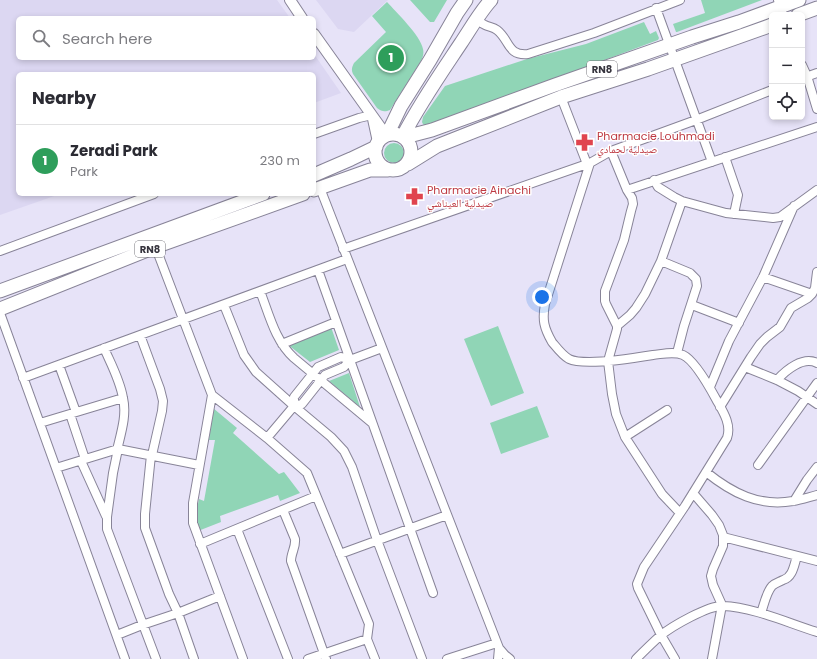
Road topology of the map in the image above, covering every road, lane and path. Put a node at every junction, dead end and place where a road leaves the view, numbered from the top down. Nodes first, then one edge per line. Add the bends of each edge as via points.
1 (290, 0) edge
2 (466, 0) edge
3 (492, 0) edge
4 (680, 0) edge
5 (799, 0) edge
6 (781, 7) edge
7 (656, 8) junction
8 (817, 8) edge
9 (805, 12) edge
10 (301, 16) edge
11 (477, 20) junction
12 (769, 26) edge
13 (316, 37) edge
14 (692, 37) junction
15 (669, 46) junction
16 (697, 50) junction
17 (674, 59) junction
18 (430, 60) junction
19 (444, 68) junction
20 (817, 73) edge
21 (805, 77) edge
22 (805, 79) edge
23 (769, 91) edge
24 (561, 98) junction
25 (401, 106) junction
26 (817, 109) edge
27 (415, 113) junction
28 (372, 115) junction
29 (696, 120) junction
30 (817, 127) edge
31 (432, 130) junction
32 (316, 133) edge
33 (404, 137) junction
34 (381, 140) junction
35 (438, 146) junction
36 (611, 151) junction
37 (725, 157) junction
38 (351, 159) junction
39 (712, 162) junction
40 (588, 163) junction
41 (408, 164) junction
42 (388, 170) junction
43 (316, 174) edge
44 (356, 175) junction
45 (654, 180) junction
46 (317, 189) edge
47 (627, 190) junction
48 (817, 190) edge
49 (149, 196) edge
50 (258, 196) edge
51 (297, 196) edge
52 (682, 201) junction
53 (794, 206) junction
54 (734, 214) junction
55 (153, 241) junction
56 (343, 249) junction
57 (0, 251) edge
58 (347, 259) junction
59 (661, 261) junction
60 (318, 270) junction
61 (817, 272) edge
62 (763, 277) junction
63 (0, 291) edge
64 (260, 291) junction
65 (812, 294) junction
66 (224, 305) junction
67 (692, 305) junction
68 (0, 309) edge
69 (0, 313) edge
70 (183, 320) junction
71 (336, 322) junction
72 (739, 323) junction
73 (617, 326) junction
74 (140, 335) junction
75 (282, 344) junction
76 (104, 348) junction
77 (382, 348) junction
78 (677, 353) junction
79 (350, 360) junction
80 (608, 361) junction
81 (817, 363) edge
82 (59, 365) junction
83 (745, 367) junction
84 (312, 374) junction
85 (23, 378) junction
86 (320, 380) junction
87 (777, 380) junction
88 (817, 383) edge
89 (710, 387) junction
90 (212, 394) junction
91 (807, 397) junction
92 (123, 398) junction
93 (817, 404) edge
94 (294, 406) junction
95 (720, 407) junction
96 (667, 410) dead end
97 (73, 413) junction
98 (40, 423) junction
99 (373, 424) junction
100 (625, 437) junction
101 (267, 438) junction
102 (117, 450) junction
103 (152, 455) junction
104 (83, 460) junction
105 (199, 465) junction
106 (758, 465) dead end
107 (817, 467) edge
108 (56, 468) junction
109 (706, 472) junction
110 (693, 493) junction
111 (817, 495) edge
112 (316, 496) junction
113 (794, 501) junction
114 (283, 510) junction
115 (680, 513) junction
116 (447, 515) junction
117 (107, 517) junction
118 (410, 528) junction
119 (237, 529) junction
120 (723, 537) junction
121 (377, 540) junction
122 (200, 544) junction
123 (340, 554) junction
124 (797, 556) junction
125 (817, 561) edge
126 (433, 593) dead end
127 (220, 596) junction
128 (722, 605) junction
129 (178, 613) junction
130 (760, 613) junction
131 (142, 625) junction
132 (817, 632) edge
133 (117, 635) junction
134 (661, 635) junction
135 (367, 638) junction
136 (498, 645) junction
137 (326, 656) edge
138 (125, 659) edge
139 (156, 659) edge
140 (194, 659) edge
141 (243, 659) edge
142 (288, 659) edge
143 (308, 659) edge
144 (375, 659) edge
145 (422, 659) edge
146 (447, 659) edge
147 (498, 659) edge
148 (510, 659) edge
149 (636, 659) edge
150 (675, 659) edge
151 (712, 659) edge

1 - 10 street
2 - 18 main road
3 - 11 main road
4 - 7 street
5 - 6 main road, RN8
6 - 14 main road, RN8
7 - 11 street via 594,33 522,55 512,50 497,30
7 - 15 street
8 - 9 main road
11 - 19 main road
12 - 16 main road, RN8
13 - 28 street
14 - 15 main road, RN8
14 - 16 main road
15 - 17 street
15 - 31 main road, RN8
16 - 17 main road, RN8
17 - 24 main road, RN8
17 - 29 street
18 - 19 main road
18 - 25 main road
19 - 27 main road
20 - 21 street
22 - 26 street
23 - 29 street
24 - 35 main road, RN8
24 - 40 street
25 - 27 main road
25 - 34 main road
27 - 33 main road
28 - 32 street
28 - 34 street
29 - 36 street
29 - 39 street
30 - 37 street
31 - 33 main road, RN8
31 - 35 main road
33 - 34 main road, RN8 via 395,134
33 - 41 main road via 409,142 412,153
34 - 38 main road, RN8
34 - 42 main road via 375,152 376,158 378,163
35 - 41 main road, RN8
36 - 40 street
36 - 47 street
37 - 39 street
37 - 54 street via 738,195
38 - 43 main road, RN8
38 - 44 main road
39 - 45 street
40 - 56 street
40 - 80 street via 543,318 545,330 561,354 576,361
41 - 42 main road, RN8 via 399,170
42 - 44 main road, RN8 via 370,170
44 - 46 main road, RN8
45 - 47 street
45 - 52 street via 658,187
46 - 56 street
47 - 73 street via 632,198 631,211 624,240 605,291 606,304
48 - 53 street
49 - 57 street
50 - 55 main road, RN8
51 - 55 main road, RN8
52 - 54 street
52 - 59 street
53 - 54 street via 780,217 773,218
53 - 62 street
55 - 63 main road, RN8
55 - 68 main road, RN8
55 - 70 street
56 - 58 street
58 - 60 street
58 - 77 street
59 - 67 street via 690,273 696,279 698,286
59 - 73 street via 636,308
60 - 64 street
60 - 71 street
61 - 65 street
62 - 65 street
62 - 72 street
64 - 66 street
64 - 75 street
65 - 83 street via 791,308 780,327 760,344
66 - 70 street
66 - 94 street via 250,364 259,376
67 - 72 street
67 - 78 street
69 - 85 street
70 - 74 street
70 - 90 street
71 - 75 street
71 - 79 street
72 - 89 street
73 - 80 street
74 - 76 street
74 - 103 street via 162,401
75 - 84 street via 288,353
76 - 82 street
76 - 92 street
77 - 79 street
77 - 116 street
78 - 80 street
78 - 89 street via 693,363
79 - 84 street via 341,357 318,367
79 - 86 street via 344,367 325,375
79 - 99 street
80 - 100 street via 616,414
81 - 87 street via 809,360 804,362 790,368
82 - 85 street
82 - 97 street
83 - 87 street
83 - 95 street
84 - 86 street
84 - 94 street via 294,397
85 - 98 street
86 - 94 street via 302,404
86 - 99 street
87 - 91 street
88 - 91 street
89 - 95 street
90 - 101 street
90 - 105 street
91 - 93 street
91 - 106 street
92 - 97 street
92 - 102 street via 122,431
94 - 101 street
94 - 121 street via 344,451
95 - 109 street via 729,433
96 - 100 street
97 - 98 street
97 - 104 street
98 - 108 street
99 - 118 street
100 - 115 street via 662,494
101 - 112 street via 307,473
102 - 103 street
102 - 104 street
102 - 117 street
103 - 105 street
103 - 129 street via 145,528
104 - 108 street
104 - 117 street
105 - 122 street via 193,523
107 - 113 street
108 - 133 street
109 - 110 street
109 - 113 street via 717,482 738,494 755,500
110 - 115 street
110 - 120 street via 719,525
111 - 113 street
112 - 114 street
112 - 123 street
114 - 119 street
114 - 137 street via 296,544 291,561
115 - 134 street via 644,567 637,584
116 - 118 street
116 - 136 street
117 - 131 street via 107,529
118 - 121 street
118 - 126 street
119 - 122 street
119 - 142 street
120 - 124 street
120 - 128 street via 723,546 711,576 712,585
121 - 123 street
121 - 145 street
122 - 127 street
123 - 135 street via 369,624
124 - 125 street
124 - 130 street via 792,573 788,578 772,586
127 - 129 street
127 - 141 street
128 - 130 street
128 - 134 street via 689,618
128 - 151 street
129 - 131 street
129 - 140 street
130 - 132 street
131 - 133 street
131 - 139 street
133 - 138 street
134 - 149 street
134 - 150 street
135 - 137 street
135 - 144 street
136 - 146 street
136 - 147 street
136 - 148 street
137 - 143 street

